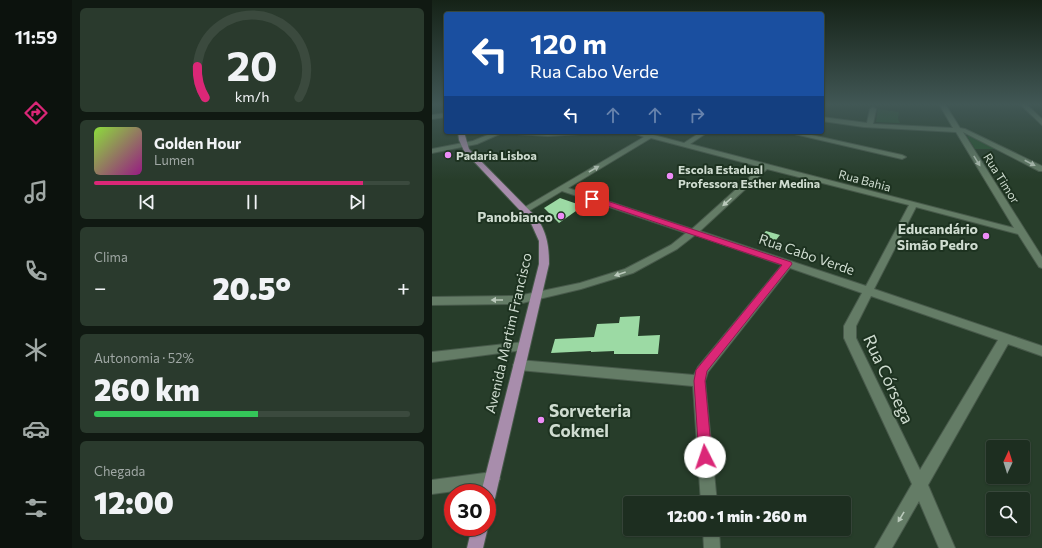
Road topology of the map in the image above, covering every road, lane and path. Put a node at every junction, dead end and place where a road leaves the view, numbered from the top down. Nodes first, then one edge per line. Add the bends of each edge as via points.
1 (959, 130) edge
2 (963, 130) edge
3 (461, 134) edge
4 (497, 134) edge
5 (642, 134) edge
6 (702, 134) edge
7 (798, 134) edge
8 (650, 136) junction
9 (464, 145) junction
10 (685, 145) junction
11 (432, 151) edge
12 (902, 157) dead end
13 (766, 166) junction
14 (1042, 169) edge
15 (561, 188) junction
16 (913, 205) junction
17 (524, 210) junction
18 (694, 232) junction
19 (1021, 232) junction
20 (788, 264) junction
21 (1042, 265) edge
22 (868, 291) junction
23 (536, 296) junction
24 (432, 300) edge
25 (1004, 338) junction
26 (524, 346) junction
27 (1042, 351) edge
28 (432, 357) edge
29 (519, 365) junction
30 (699, 381) junction
31 (492, 479) junction
32 (491, 484) edge
33 (920, 485) junction
34 (432, 487) edge
35 (708, 496) edge
36 (478, 536) edge
37 (711, 536) edge
38 (475, 548) edge
39 (712, 548) edge
40 (883, 548) edge
41 (946, 548) edge

1 -> 19 street, Rua Timor
2 -> 14 street
3 - 9 main road, Avenida Martim Francisco
4 - 9 street
5 - 8 street, Rua Bahia
6 - 10 street
7 - 12 street
8 - 10 street, Rua Bahia
15 -> 8 street
9 - 11 street
9 - 17 main road, Avenida Martim Francisco
10 - 13 street, Rua Bahia
13 - 16 street, Rua Bahia
13 -> 18 street
15 - 17 street
15 - 18 street, Rua Cabo Verde
16 - 19 street, Rua Bahia
16 - 22 street, Rua Córsega
17 - 23 main road, Avenida Martim Francisco via 542,232 545,242 544,264
18 - 20 street, Rua Cabo Verde
18 -> 23 street via 665,253 629,271 581,286
19 - 21 street, Rua Timor
20 - 22 street, Rua Cabo Verde
20 - 30 street via 706,363
22 - 25 street, Rua Cabo Verde
22 - 33 street, Rua Córsega via 850,326 850,338
23 -> 24 street via 518,300
23 - 26 main road, Avenida Martim Francisco
25 - 27 street, Rua Cabo Verde
25 - 33 street
26 - 28 street
26 - 29 main road, Avenida Martim Francisco
29 - 30 street
29 - 31 main road, Avenida Martim Francisco
30 - 35 street
31 - 32 main road, Avenida Martim Francisco
31 - 34 street
33 -> 40 street
33 - 41 street, Rua Córsega
36 - 38 main road
37 - 39 street

